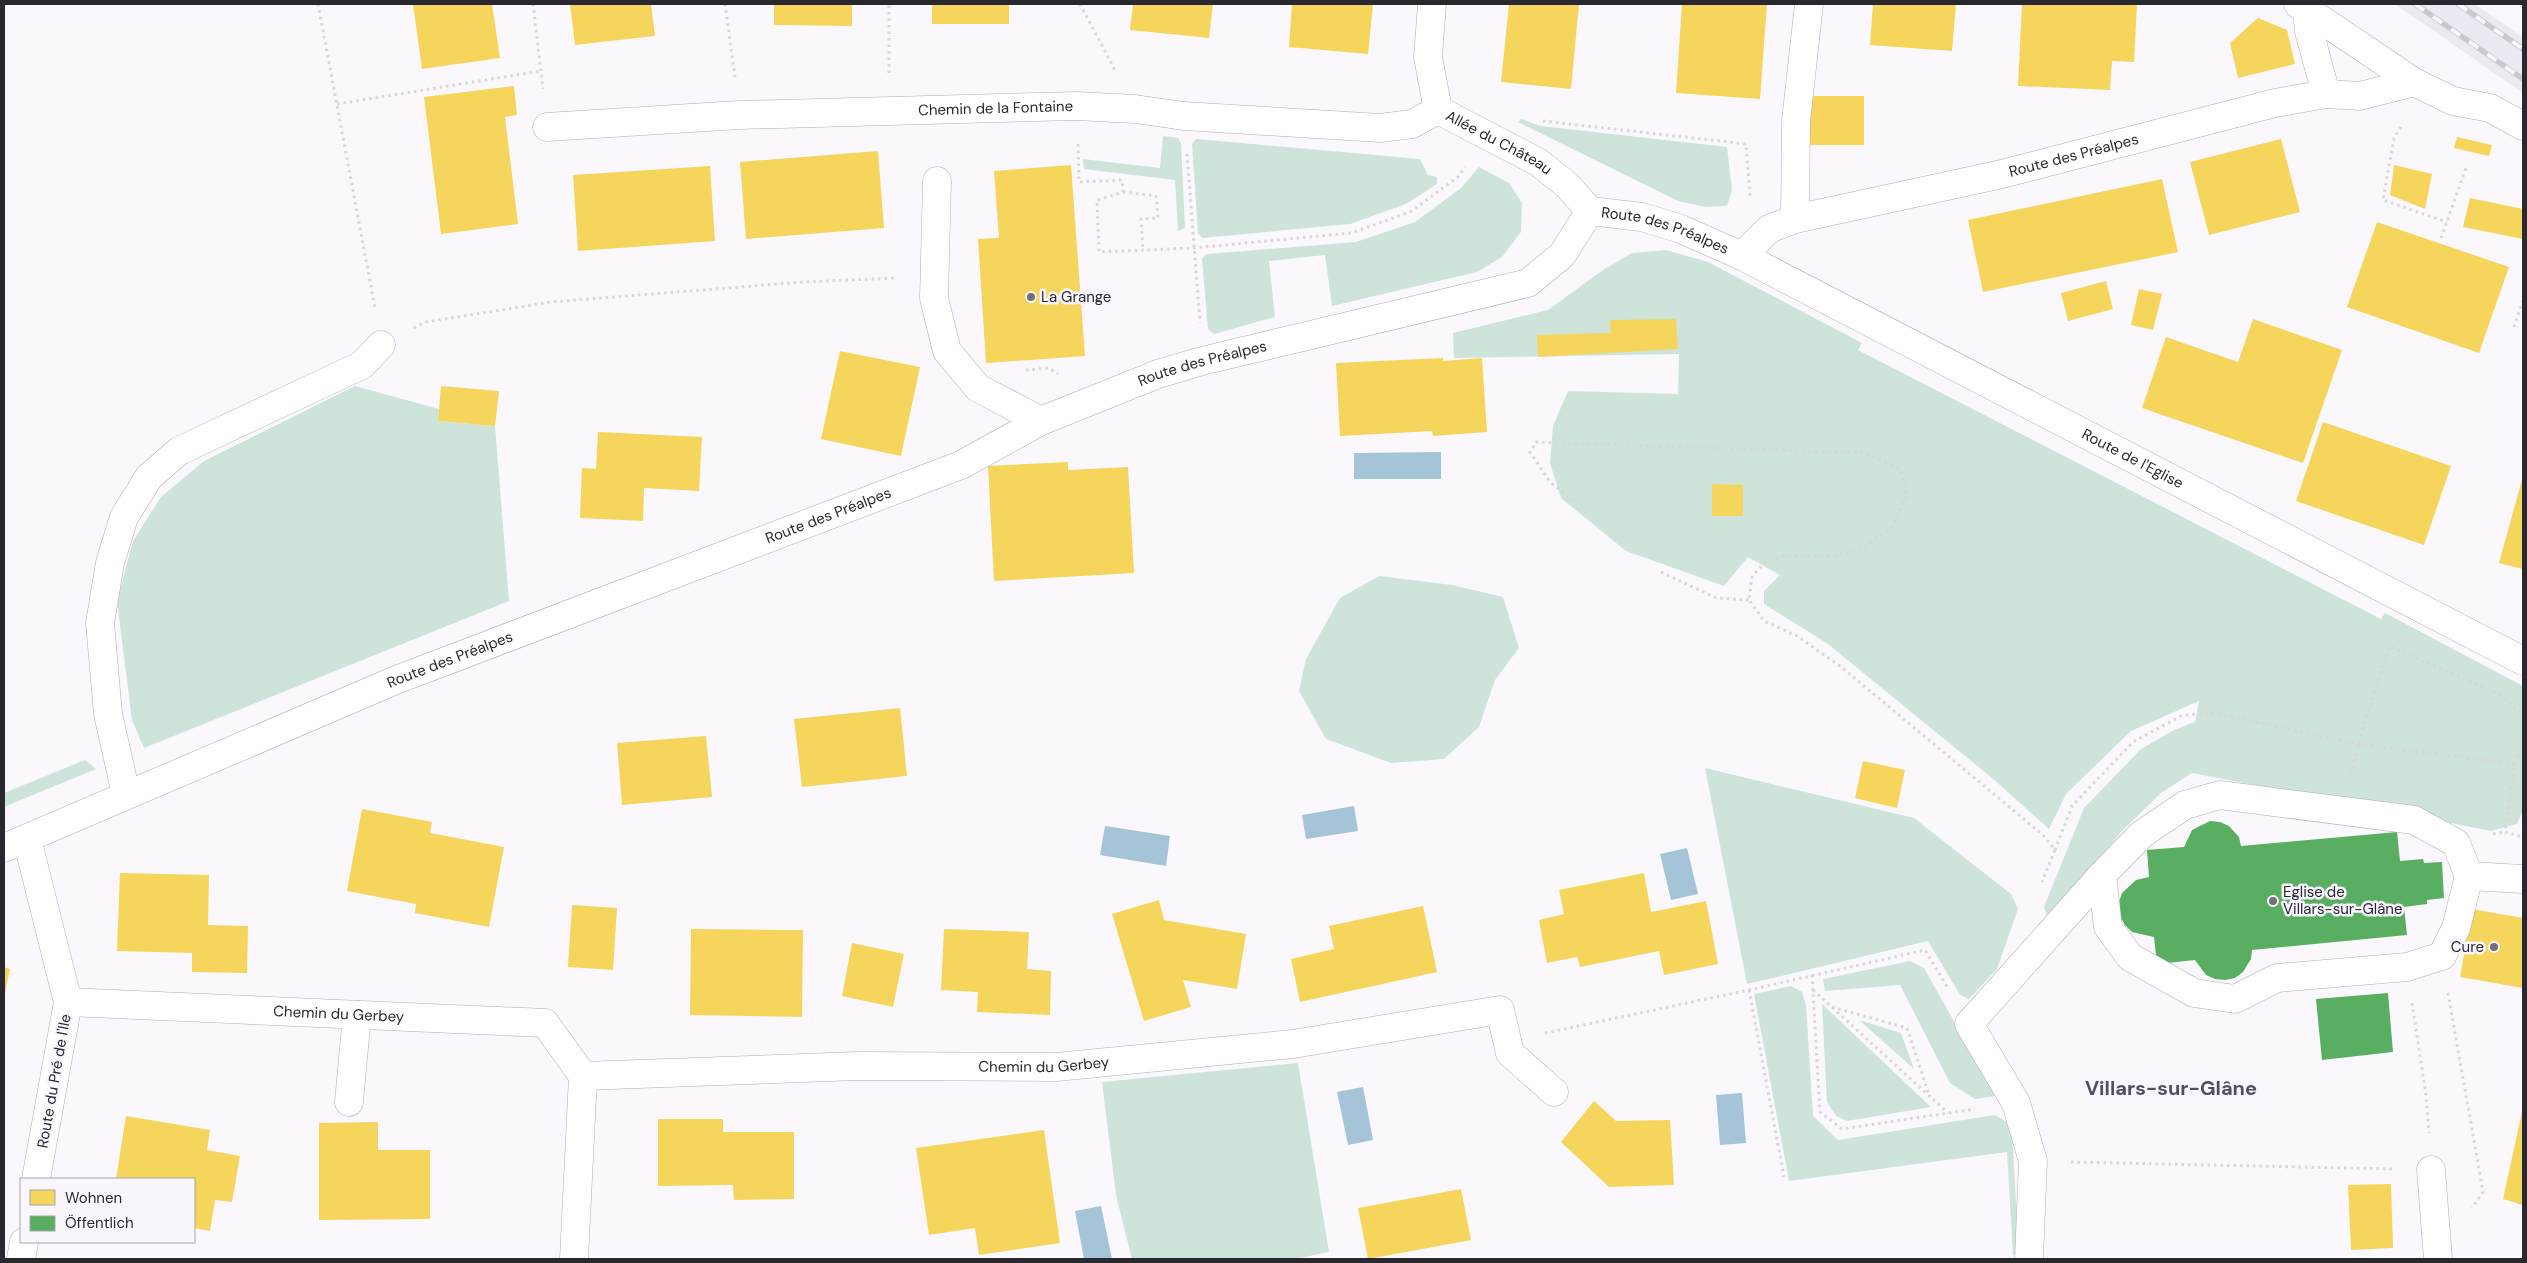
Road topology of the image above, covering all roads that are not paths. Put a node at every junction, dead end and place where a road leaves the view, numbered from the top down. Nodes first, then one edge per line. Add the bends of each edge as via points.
1 (1432, 4) edge
2 (1809, 4) edge
3 (2303, 7) edge
4 (2414, 82) junction
5 (2326, 94) junction
6 (1438, 110) junction
7 (2523, 126) edge
8 (547, 127) road end
9 (936, 181) dead end
10 (1590, 210) junction
11 (1795, 219) junction
12 (1742, 256) junction
13 (381, 341) road end
14 (1041, 421) junction
15 (2523, 661) edge
16 (126, 794) junction
17 (15, 843) edge
18 (2102, 875) junction
19 (2469, 876) junction
20 (2523, 879) edge
21 (68, 1002) junction
22 (357, 1015) junction
23 (583, 1076) junction
24 (1554, 1092) dead end
25 (349, 1102) dead end
26 (2431, 1170) road end
27 (36, 1178) edge
28 (24, 1243) edge
29 (21, 1259) edge
30 (574, 1259) edge
31 (2029, 1259) edge
32 (2438, 1259) edge

1 - 6 street, Allée du Château via 1428,58
2 - 11 street via 1796,121
3 - 4 street
3 - 5 street
4 - 5 street, Route des Préalpes via 2360,96
4 - 7 street via 2453,101 2490,108
5 - 11 street, Route des Préalpes via 2275,103 2002,174
6 - 8 street, Chemin de la Fontaine via 1412,124 1380,128 1076,106 740,115
6 - 10 street, Allée du Château via 1538,162 1567,185
9 - 14 street via 934,298 947,351 978,388
10 - 12 street, Route des Préalpes via 1642,217 1682,229
10 - 14 street, Route des Préalpes via 1562,255 1528,283 1202,361 1158,374
11 - 12 street, Route des Préalpes via 1769,229
12 - 15 street, Route de l'Eglise
13 - 16 street via 362,365 179,451 149,477 124,516 110,562 100,623 108,714
14 - 16 street, Route des Préalpes via 961,465 396,680
16 - 17 street, Route des Préalpes
17 - 21 street, Route du Pré de l'Ile
18 - 19 street via 2142,834 2185,805 2220,795 2414,820 2456,843
18 - 19 street via 2108,927 2130,957 2194,993 2235,998 2277,978 2407,967 2442,956 2456,928
18 - 31 street via 1969,1024 2016,1103 2033,1161
19 - 20 street
21 - 22 street, Chemin du Gerbey
21 - 27 street, Route du Pré de l'Ile
22 - 23 street, Chemin du Gerbey via 545,1023
22 - 25 street
23 - 24 street, Chemin du Gerbey via 857,1066 1056,1067 1293,1044 1500,1010 1510,1053
23 - 30 street
26 - 32 street
28 - 29 street

